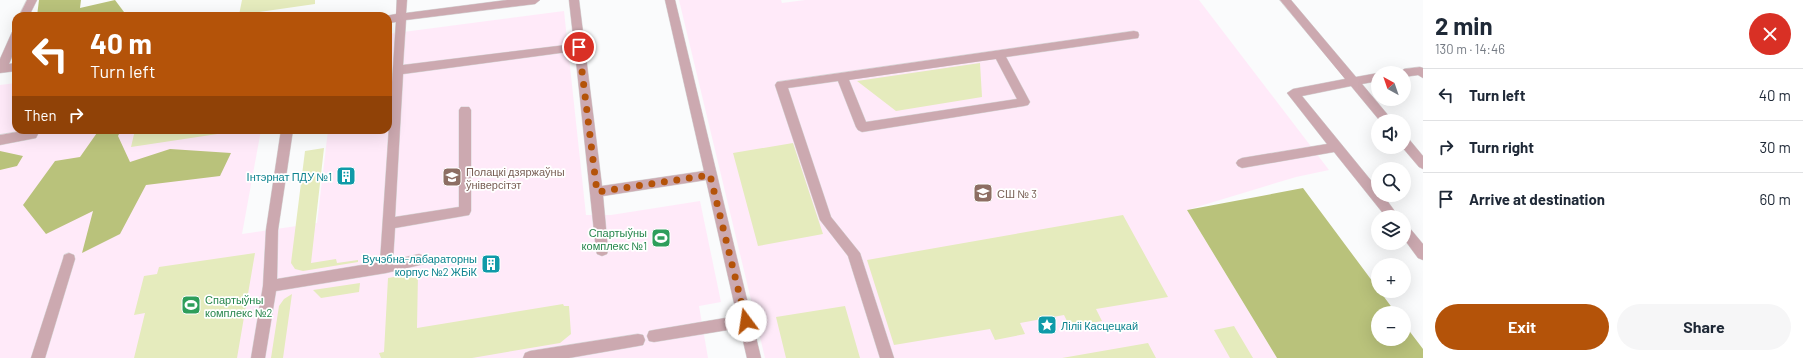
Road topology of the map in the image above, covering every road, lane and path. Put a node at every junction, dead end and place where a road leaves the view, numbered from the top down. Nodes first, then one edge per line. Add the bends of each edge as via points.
1 (32, 0) edge
2 (402, 0) edge
3 (535, 0) edge
4 (574, 0) edge
5 (670, 0) edge
6 (1285, 0) edge
7 (26, 12) edge
8 (401, 17) junction
9 (392, 18) edge
10 (1134, 35) dead end
11 (12, 44) edge
12 (579, 47) junction
13 (998, 54) junction
14 (12, 68) edge
15 (0, 69) edge
16 (398, 70) junction
17 (1411, 73) edge
18 (1423, 74) edge
19 (842, 76) junction
20 (1371, 78) edge
21 (1353, 81) junction
22 (465, 110) dead end
23 (1381, 114) edge
24 (32, 134) edge
25 (286, 134) edge
26 (0, 140) edge
27 (1336, 147) junction
28 (1411, 149) edge
29 (1242, 163) dead end
30 (1423, 164) edge
31 (710, 175) junction
32 (597, 192) junction
33 (1387, 210) edge
34 (390, 223) junction
35 (1411, 239) edge
36 (602, 250) dead end
37 (1423, 254) edge
38 (69, 259) dead end
39 (419, 260) dead end
40 (386, 266) junction
41 (270, 286) junction
42 (746, 321) junction
43 (654, 336) dead end
44 (638, 340) dead end
45 (38, 358) edge
46 (258, 358) edge
47 (530, 358) edge
48 (754, 358) edge
49 (887, 358) edge

1 - 7 lane
2 - 8 lane
3 - 8 lane
4 - 12 lane
5 - 31 lane
6 - 21 lane
8 - 9 lane
8 - 16 lane
10 - 13 lane
11 - 15 lane
12 - 16 lane
12 - 32 lane
13 - 19 lane
13 - 19 lane via 1024,102 862,128
14 - 15 lane
16 - 34 lane
17 - 18 lane via 1420,71
19 - 49 lane via 781,85 826,220 854,253
20 - 21 lane
21 - 23 lane
21 - 27 lane via 1293,93
22 - 34 lane via 465,211
24 - 26 lane
25 - 41 lane via 272,230
27 - 29 lane
27 - 33 lane
28 - 30 lane
31 - 32 lane
31 - 42 lane
32 - 36 lane
34 - 40 lane
35 - 37 lane
38 - 45 lane
39 - 40 lane
40 - 41 lane
41 - 46 lane
42 - 43 lane
42 - 48 lane
44 - 47 lane

